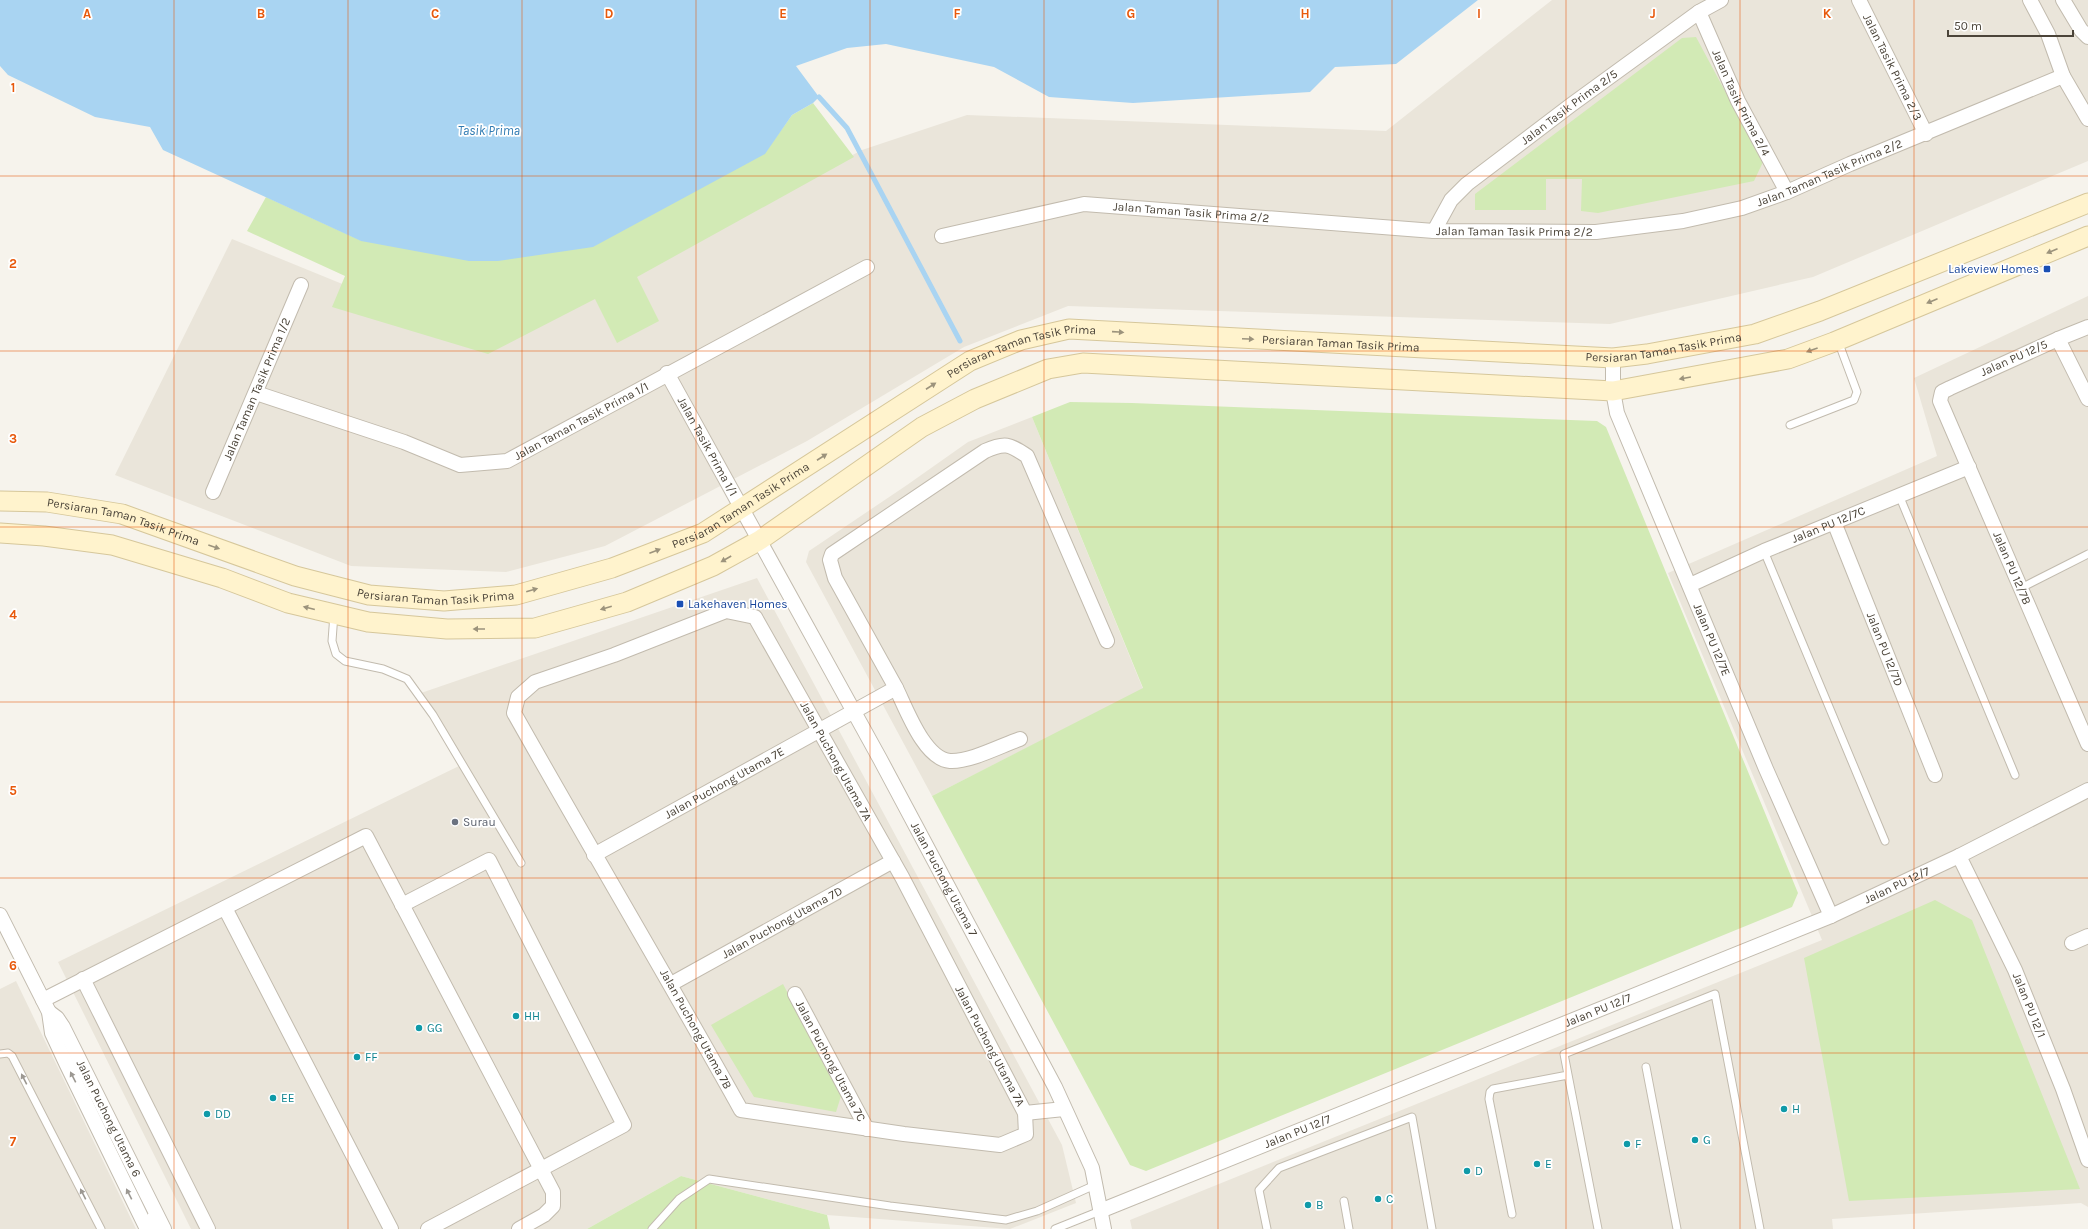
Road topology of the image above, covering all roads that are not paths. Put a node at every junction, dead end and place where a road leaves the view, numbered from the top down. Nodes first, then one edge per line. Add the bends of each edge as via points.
1 (1721, 0) edge
2 (1859, 0) edge
3 (2030, 0) edge
4 (2063, 0) edge
5 (1699, 12) junction
6 (2088, 37) edge
7 (2063, 76) junction
8 (2088, 119) edge
9 (1926, 134) junction
10 (1787, 192) junction
11 (2088, 203) edge
12 (1434, 231) junction
13 (942, 236) dead end
14 (2088, 236) edge
15 (867, 267) dead end
16 (301, 285) dead end
17 (2088, 327) edge
18 (2058, 339) junction
19 (1838, 340) junction
20 (1613, 358) junction
21 (667, 373) junction
22 (1613, 391) junction
23 (1942, 392) joint
24 (256, 393) junction
25 (2088, 399) edge
26 (1790, 425) dead end
27 (1969, 467) junction
28 (213, 492) dead end
29 (1899, 495) junction
30 (0, 500) edge
31 (742, 508) junction
32 (1834, 522) junction
33 (0, 533) edge
34 (760, 540) junction
35 (1764, 551) junction
36 (2088, 554) edge
37 (1690, 585) junction
38 (2021, 588) junction
39 (334, 614) junction
40 (1107, 640) dead end
41 (535, 682) joint
42 (896, 688) junction
43 (855, 712) junction
44 (820, 731) junction
45 (1020, 739) dead end
46 (2088, 744) edge
47 (1935, 775) dead end
48 (2015, 775) dead end
49 (2088, 790) edge
50 (1885, 842) dead end
51 (594, 855) junction
52 (1959, 856) junction
53 (893, 861) junction
54 (521, 863) dead end
55 (402, 906) junction
56 (225, 908) junction
57 (0, 915) edge
58 (1831, 916) junction
59 (2088, 936) edge
60 (2072, 943) dead end
61 (83, 979) junction
62 (671, 984) junction
63 (795, 994) dead end
64 (43, 1000) junction
65 (49, 1012) junction
66 (0, 1054) edge
67 (1646, 1067) dead end
68 (1568, 1075) junction
69 (1064, 1108) junction
70 (1025, 1113) junction
71 (867, 1128) junction
72 (2088, 1160) edge
73 (541, 1170) junction
74 (142, 1184) junction
75 (1095, 1185) junction
76 (1344, 1200) dead end
77 (1100, 1211) junction
78 (1512, 1214) dead end
79 (143, 1227) edge
80 (101, 1229) edge
81 (156, 1229) edge
82 (164, 1229) edge
83 (208, 1229) edge
84 (391, 1229) edge
85 (428, 1229) edge
86 (519, 1229) edge
87 (652, 1229) edge
88 (1055, 1229) edge
89 (1104, 1229) edge
90 (1267, 1229) edge
91 (1349, 1229) edge
92 (1432, 1229) edge
93 (1598, 1229) edge
94 (1677, 1229) edge
95 (1760, 1229) edge

1 - 5 street, Jalan Tasik Prima 2/5
2 - 9 street, Jalan Tasik Prima 2/3
3 - 7 street via 2048,34
4 - 6 street
5 - 10 street, Jalan Tasik Prima 2/4 via 1738,101
5 - 12 street, Jalan Tasik Prima 2/5 via 1467,184 1451,200
7 - 8 street
7 - 9 street, Jalan Taman Tasik Prima 2/2
9 - 10 street, Jalan Taman Tasik Prima 2/2
10 - 12 street, Jalan Taman Tasik Prima 2/2 via 1742,208 1683,220 1596,232
11 - 20 main road, Persiaran Taman Tasik Prima via 1820,311 1755,334
12 - 13 street, Jalan Taman Tasik Prima 2/2 via 1084,204
14 -> 19 main road, Persiaran Taman Tasik Prima
15 - 21 street, Jalan Taman Tasik Prima 1/1
16 - 24 street, Jalan Taman Tasik Prima 1/2
17 - 18 street, Jalan PU 12/5
18 - 23 street, Jalan PU 12/5
18 - 25 street
19 -> 22 main road, Persiaran Taman Tasik Prima via 1788,359
19 - 26 lane via 1857,397
20 - 22 street, Jalan PU 12/7E
31 -> 20 main road, Persiaran Taman Tasik Prima via 970,361 1022,340 1069,329
21 - 24 street, Jalan Taman Tasik Prima 1/1 via 507,461 460,465 404,442
21 - 31 street, Jalan Tasik Prima 1/1
22 - 34 main road, Persiaran Taman Tasik Prima via 1083,363 1048,369 975,399 922,426
22 - 37 street, Jalan PU 12/7E via 1617,413
23 - 27 street, Jalan PU 12/7B via 1940,401
24 - 28 street, Jalan Taman Tasik Prima 1/2
27 - 29 street, Jalan PU 12/7C
27 - 38 street, Jalan PU 12/7B
29 - 32 street, Jalan PU 12/7C
29 - 48 lane
30 -> 31 main road, Persiaran Taman Tasik Prima via 47,502 122,514 294,576 369,595 444,601 516,595 612,568 703,533
31 - 34 street, Jalan Tasik Prima 1/1
32 - 35 street, Jalan PU 12/7C
32 - 47 street, Jalan PU 12/7D
39 -> 33 main road, Persiaran Taman Tasik Prima via 288,603 222,578 112,545
34 -> 39 main road, Persiaran Taman Tasik Prima via 713,566 627,602 535,628 447,629 368,622
34 - 43 street, Jalan Puchong Utama 7
35 - 37 street, Jalan PU 12/7C
35 - 50 lane
36 - 38 lane
37 - 58 street, Jalan PU 12/7E via 1766,769
38 - 46 street, Jalan PU 12/7B
39 - 54 lane via 332,641 336,654 345,661 383,669 407,679 433,715
40 - 42 street via 1027,456 1007,444 998,445 985,451 832,554 830,560 834,578
41 - 44 street, Jalan Puchong Utama 7A via 614,655 726,611 756,616
41 - 51 street, Jalan Puchong Utama 7B via 518,697 514,714
42 - 43 street, Jalan Puchong Utama 7E
42 - 45 street via 931,752 949,761 966,759
43 - 44 street, Jalan Puchong Utama 7E
43 - 69 street, Jalan Puchong Utama 7
44 - 51 street, Jalan Puchong Utama 7E
44 - 53 street, Jalan Puchong Utama 7A
49 - 52 street, Jalan PU 12/7
51 - 62 street, Jalan Puchong Utama 7B
52 - 58 street, Jalan PU 12/7
52 - 72 street, Jalan PU 12/1 via 2015,970 2064,1089
53 - 62 street, Jalan Puchong Utama 7D
53 - 70 street, Jalan Puchong Utama 7A
55 - 56 street via 366,836
55 - 73 street
55 - 73 street via 489,860 624,1126
56 - 61 street
56 - 84 street
57 - 64 street, Jalan Puchong Utama 6
58 - 77 street, Jalan PU 12/7
59 - 60 street
61 - 64 street
61 - 83 street
62 - 71 street, Jalan Puchong Utama 7B via 741,1110
63 - 71 street, Jalan Puchong Utama 7C
64 - 65 street, Jalan Puchong Utama 6
65 - 74 street, Jalan Puchong Utama 6 via 63,1027
79 -> 65 street, Jalan Puchong Utama 6 via 52,1033
80 -> 66 lane via 12,1056 8,1053
67 - 94 lane
68 - 78 lane via 1493,1089 1490,1092 1489,1099
68 - 93 lane
68 - 95 lane via 1564,1054 1715,994
69 - 70 street
69 - 75 street, Jalan Puchong Utama 7 via 1092,1168
70 - 71 street, Jalan Puchong Utama 7B via 1026,1134 1000,1145
73 - 85 street
73 - 86 street via 553,1192 553,1206 544,1215
74 - 81 lane
74 - 82 street, Jalan Puchong Utama 6
75 - 77 street, Jalan Puchong Utama 7
75 - 87 lane via 1037,1211 1006,1220 709,1179 680,1199
76 - 91 lane
77 - 88 lane
77 - 89 street, Jalan Puchong Utama 7
90 - 92 lane via 1259,1190 1279,1168 1412,1117

